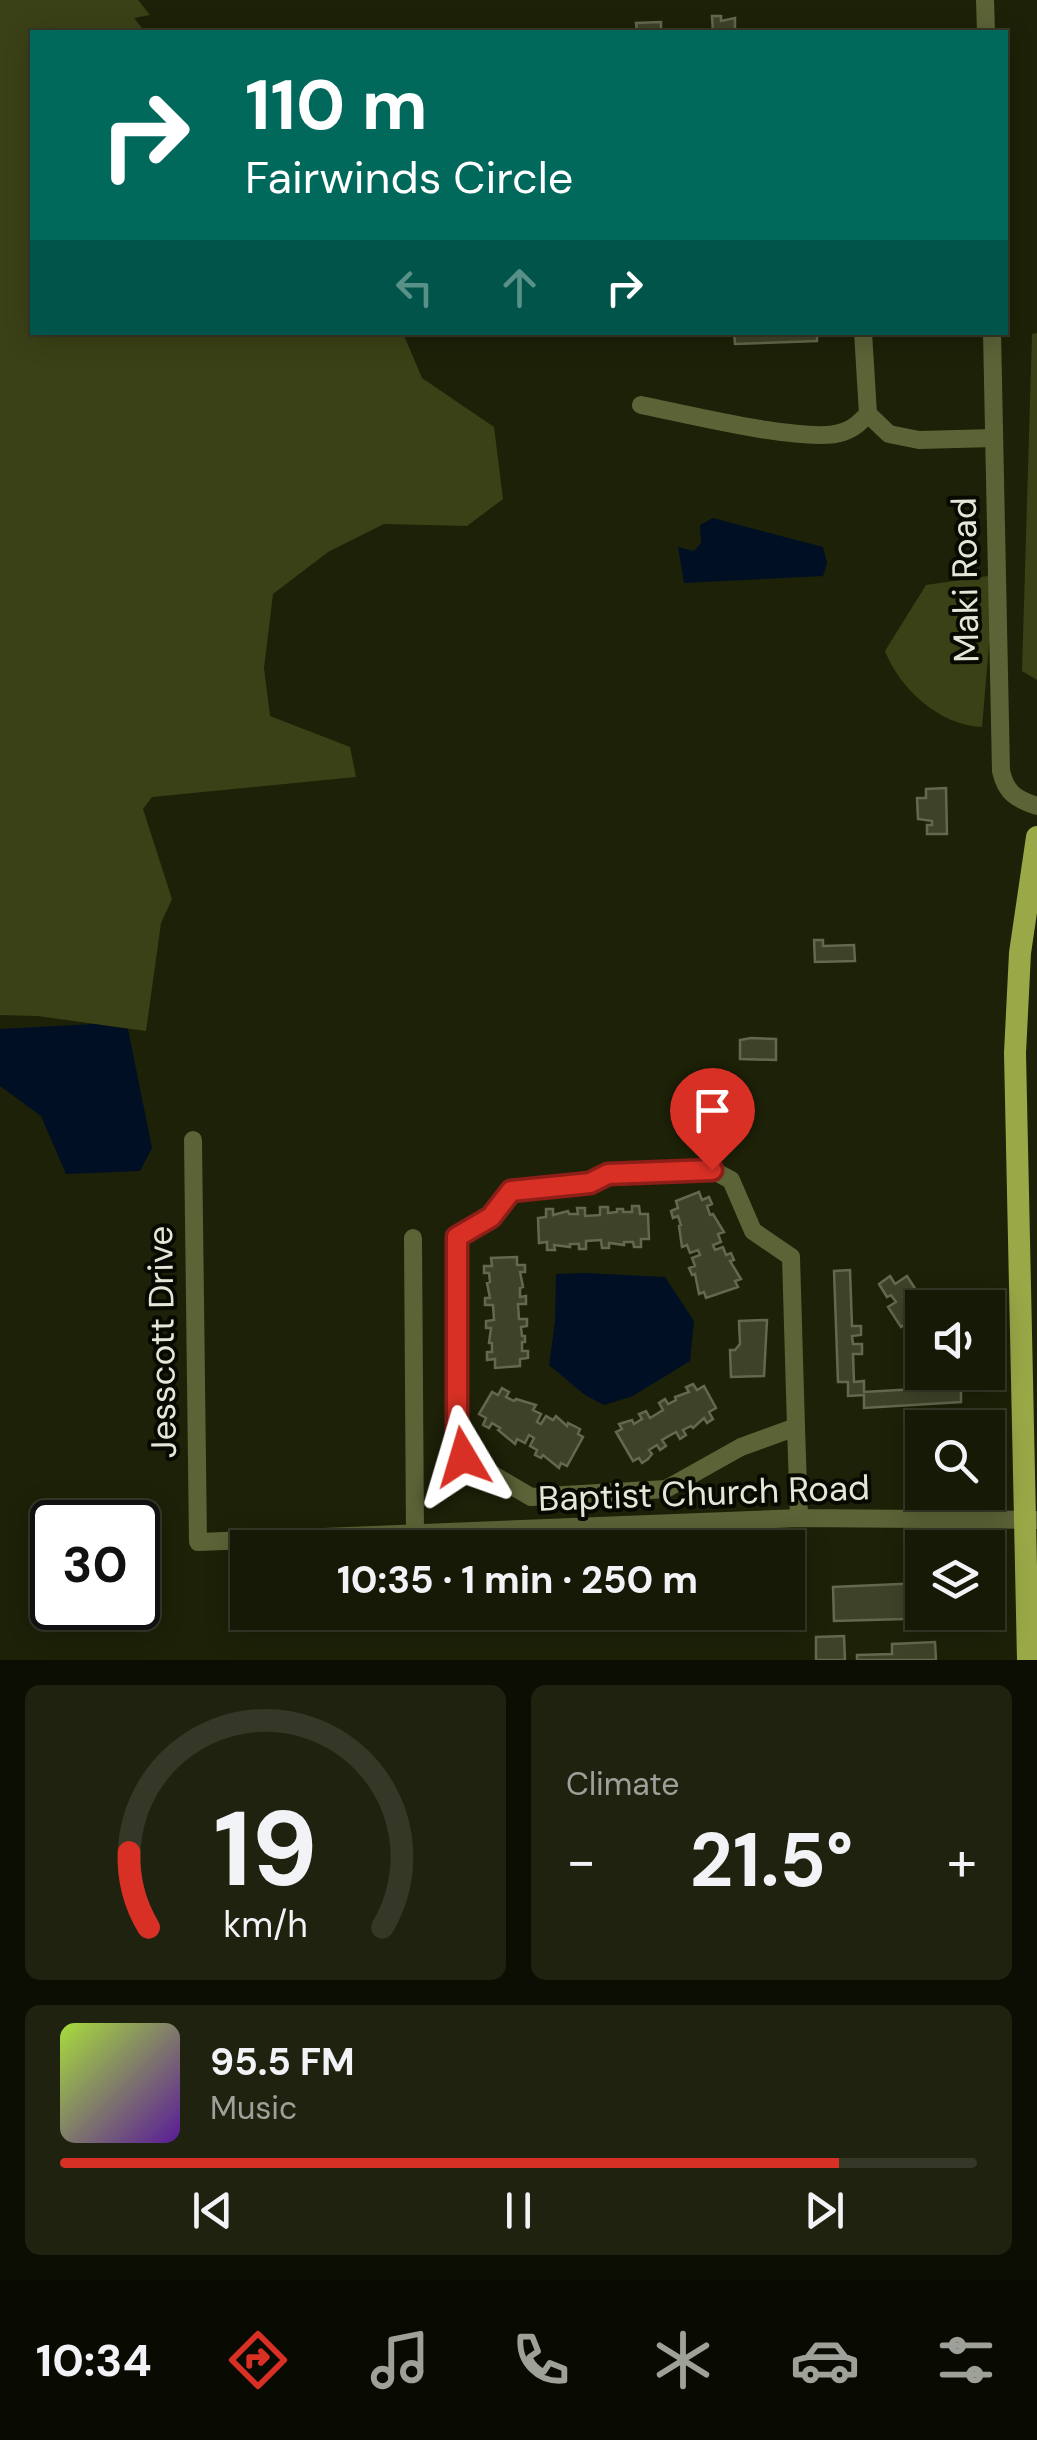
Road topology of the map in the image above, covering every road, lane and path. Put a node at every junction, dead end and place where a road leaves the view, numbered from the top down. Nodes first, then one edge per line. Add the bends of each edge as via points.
1 (985, 0) edge
2 (986, 30) edge
3 (864, 335) edge
4 (992, 335) edge
5 (641, 405) dead end
6 (868, 414) junction
7 (994, 438) junction
8 (1037, 806) edge
9 (1037, 836) edge
10 (192, 1140) dead end
11 (413, 1238) dead end
12 (796, 1427) junction
13 (800, 1518) junction
14 (1031, 1520) edge
15 (415, 1530) edge
16 (534, 1530) edge
17 (230, 1541) edge
18 (198, 1542) joint
19 (1028, 1660) edge

1 - 2 street
3 - 6 street
4 - 7 street, Maki Road
5 - 6 street via 830,435
6 - 7 street via 889,434 919,440
7 - 8 street, Maki Road via 1001,771 1005,788
9 - 14 main road via 1020,953 1015,1052
10 - 18 street, Jesscott Drive
11 - 15 street
12 - 12 street via 791,1257 754,1231 732,1180 712,1170 608,1174 590,1183 511,1191 491,1217 457,1237 457,1434 463,1457 531,1496 666,1489 733,1451
12 - 13 street
13 - 14 street, Baptist Church Road
13 - 16 street, Baptist Church Road
14 - 19 main road
17 - 18 street, Baptist Church Road

